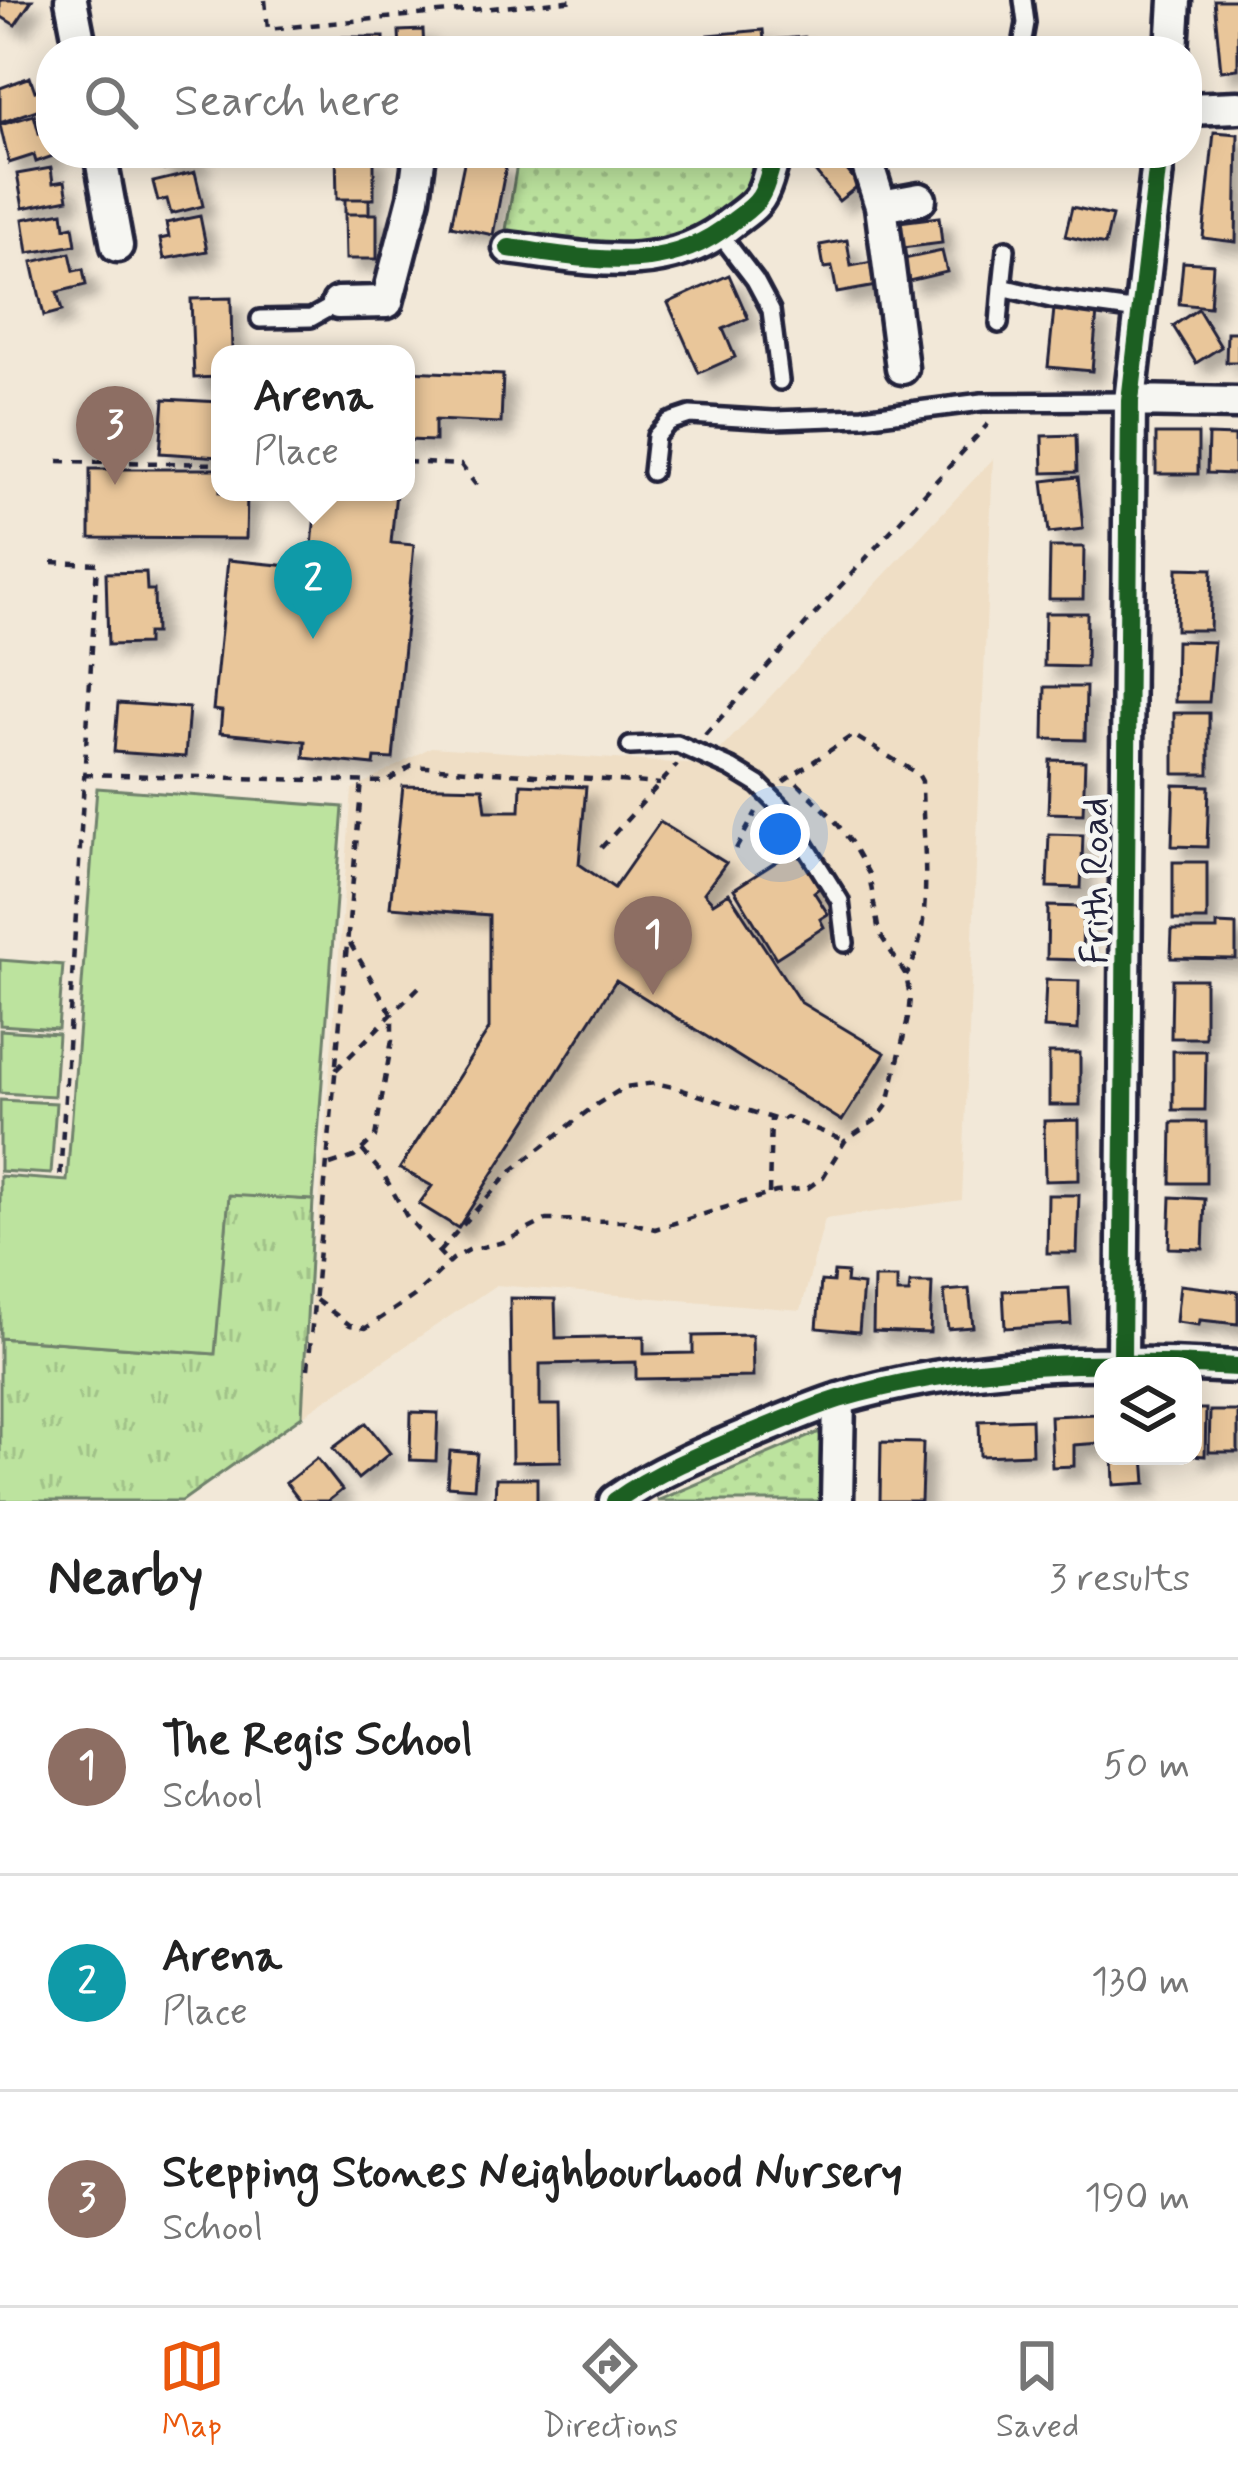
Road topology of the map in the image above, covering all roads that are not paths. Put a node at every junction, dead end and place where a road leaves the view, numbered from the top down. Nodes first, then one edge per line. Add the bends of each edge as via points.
1 (71, 0) edge
2 (1023, 0) edge
3 (1175, 0) edge
4 (78, 36) edge
5 (1024, 36) edge
6 (1173, 36) edge
7 (1238, 106) edge
8 (1202, 108) edge
9 (103, 168) edge
10 (418, 168) edge
11 (771, 168) edge
12 (869, 168) edge
13 (1157, 168) edge
14 (920, 199) dead end
15 (880, 206) junction
16 (719, 233) junction
17 (117, 246) dead end
18 (508, 248) dead end
19 (1006, 249) dead end
20 (1002, 287) junction
21 (338, 303) joint
22 (1139, 311) junction
23 (260, 319) dead end
24 (999, 324) dead end
25 (902, 368) dead end
26 (780, 381) dead end
27 (1130, 401) junction
28 (1238, 403) edge
29 (652, 472) dead end
30 (630, 746) dead end
31 (845, 943) dead end
32 (1122, 1357) edge
33 (1094, 1363) edge
34 (1202, 1365) edge
35 (1238, 1367) edge
36 (839, 1399) junction
37 (615, 1501) edge
38 (837, 1501) edge

1 - 4 street
2 - 5 lane
3 - 6 street
7 - 8 street
9 - 17 street
10 - 21 street via 387,302
11 - 16 street via 760,197
12 - 15 street
13 - 22 street, Frith Road
14 - 15 street
15 - 25 street
16 - 18 street via 666,258 625,263
16 - 26 lane via 771,310
19 - 20 lane
20 - 22 lane
20 - 24 lane
21 - 23 lane via 311,318
22 - 27 street, Frith Road
27 - 28 street
27 - 29 lane via 1007,401 774,421 690,415 656,436
27 - 32 street, Frith Road
30 - 31 lane via 692,749 767,793 839,901
33 - 36 street via 968,1372
34 - 35 street
36 - 37 street via 716,1448
36 - 38 street

